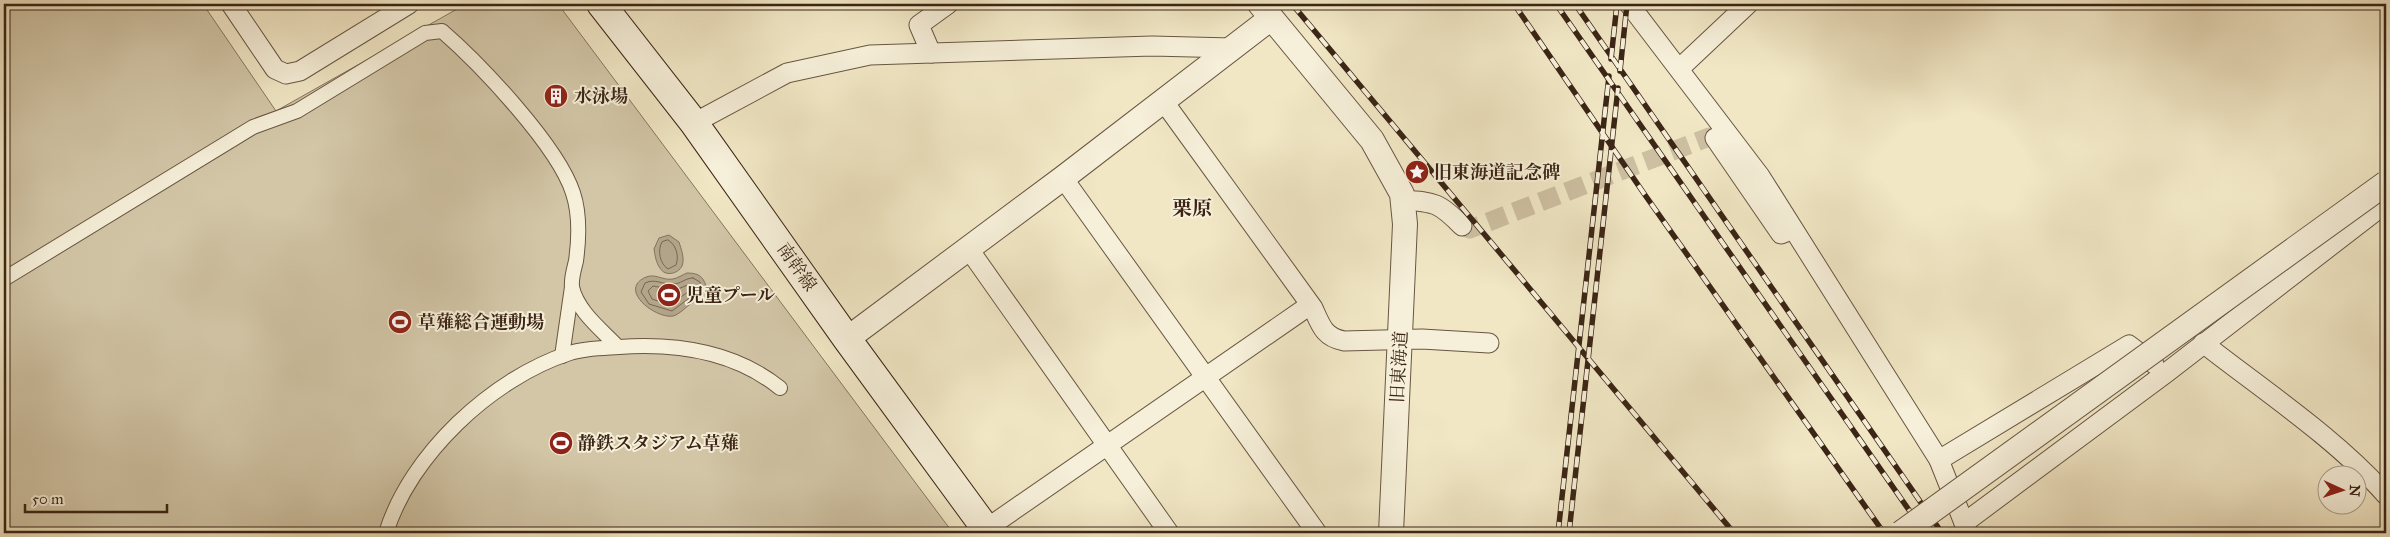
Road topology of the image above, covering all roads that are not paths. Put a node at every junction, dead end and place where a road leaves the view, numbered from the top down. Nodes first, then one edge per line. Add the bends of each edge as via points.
1 (231, 4) edge
2 (408, 4) edge
3 (601, 4) edge
4 (948, 4) edge
5 (1629, 4) edge
6 (1748, 4) edge
7 (1265, 11) edge
8 (1232, 48) junction
9 (931, 53) junction
10 (1679, 69) junction
11 (1164, 102) junction
12 (694, 122) junction
13 (1715, 138) dead end
14 (1064, 178) junction
15 (2386, 183) edge
16 (1403, 200) junction
17 (2386, 203) edge
18 (1462, 226) dead end
19 (1793, 229) junction
20 (968, 248) junction
21 (4, 279) edge
22 (572, 286) junction
23 (1310, 305) junction
24 (847, 339) junction
25 (1400, 340) junction
26 (2204, 343) junction
27 (1489, 344) dead end
28 (618, 347) junction
29 (562, 356) junction
30 (2166, 373) junction
31 (1206, 378) junction
32 (780, 388) dead end
33 (1107, 445) junction
34 (1939, 460) junction
35 (2386, 495) edge
36 (1966, 528) edge
37 (988, 531) edge
38 (386, 533) edge
39 (1169, 533) edge
40 (1317, 533) edge
41 (1391, 533) edge
42 (1901, 533) edge

1 - 2 street via 275,68 286,74 300,71
3 - 12 main road, 南幹線
4 - 9 street via 919,25
5 - 10 street
6 - 10 street
7 - 8 street
7 - 16 street, 旧東海道 via 1372,140
8 - 9 street via 1152,46
8 - 11 street
9 - 12 street via 870,55 787,73
10 - 19 street via 1760,176
11 - 14 street
11 - 23 street
12 - 24 main road, 南幹線
13 - 19 street via 1781,234
14 - 20 street
14 - 31 street
15 - 42 street, bridge
16 - 18 street via 1428,201 1445,208
16 - 25 street, 旧東海道 via 1406,224
17 - 26 street
19 - 34 street
20 - 24 street
20 - 33 street
21 - 22 street via 253,127 297,111 425,33 442,31 465,51 507,98 567,177 574,193 579,234
22 - 28 street via 585,312
22 - 29 street
23 - 25 street via 1324,332 1333,339
23 - 31 street
24 - 37 main road, 南幹線
25 - 27 street
25 - 41 street, 旧東海道
26 - 30 street
26 - 35 street via 2329,441
28 - 29 street
28 - 32 street via 677,347 709,353 753,370
29 - 38 street via 482,400 455,424 407,489
30 - 34 street via 2129,345
30 - 36 street
31 - 33 street
31 - 40 street
33 - 37 street
33 - 39 street
34 - 36 street

